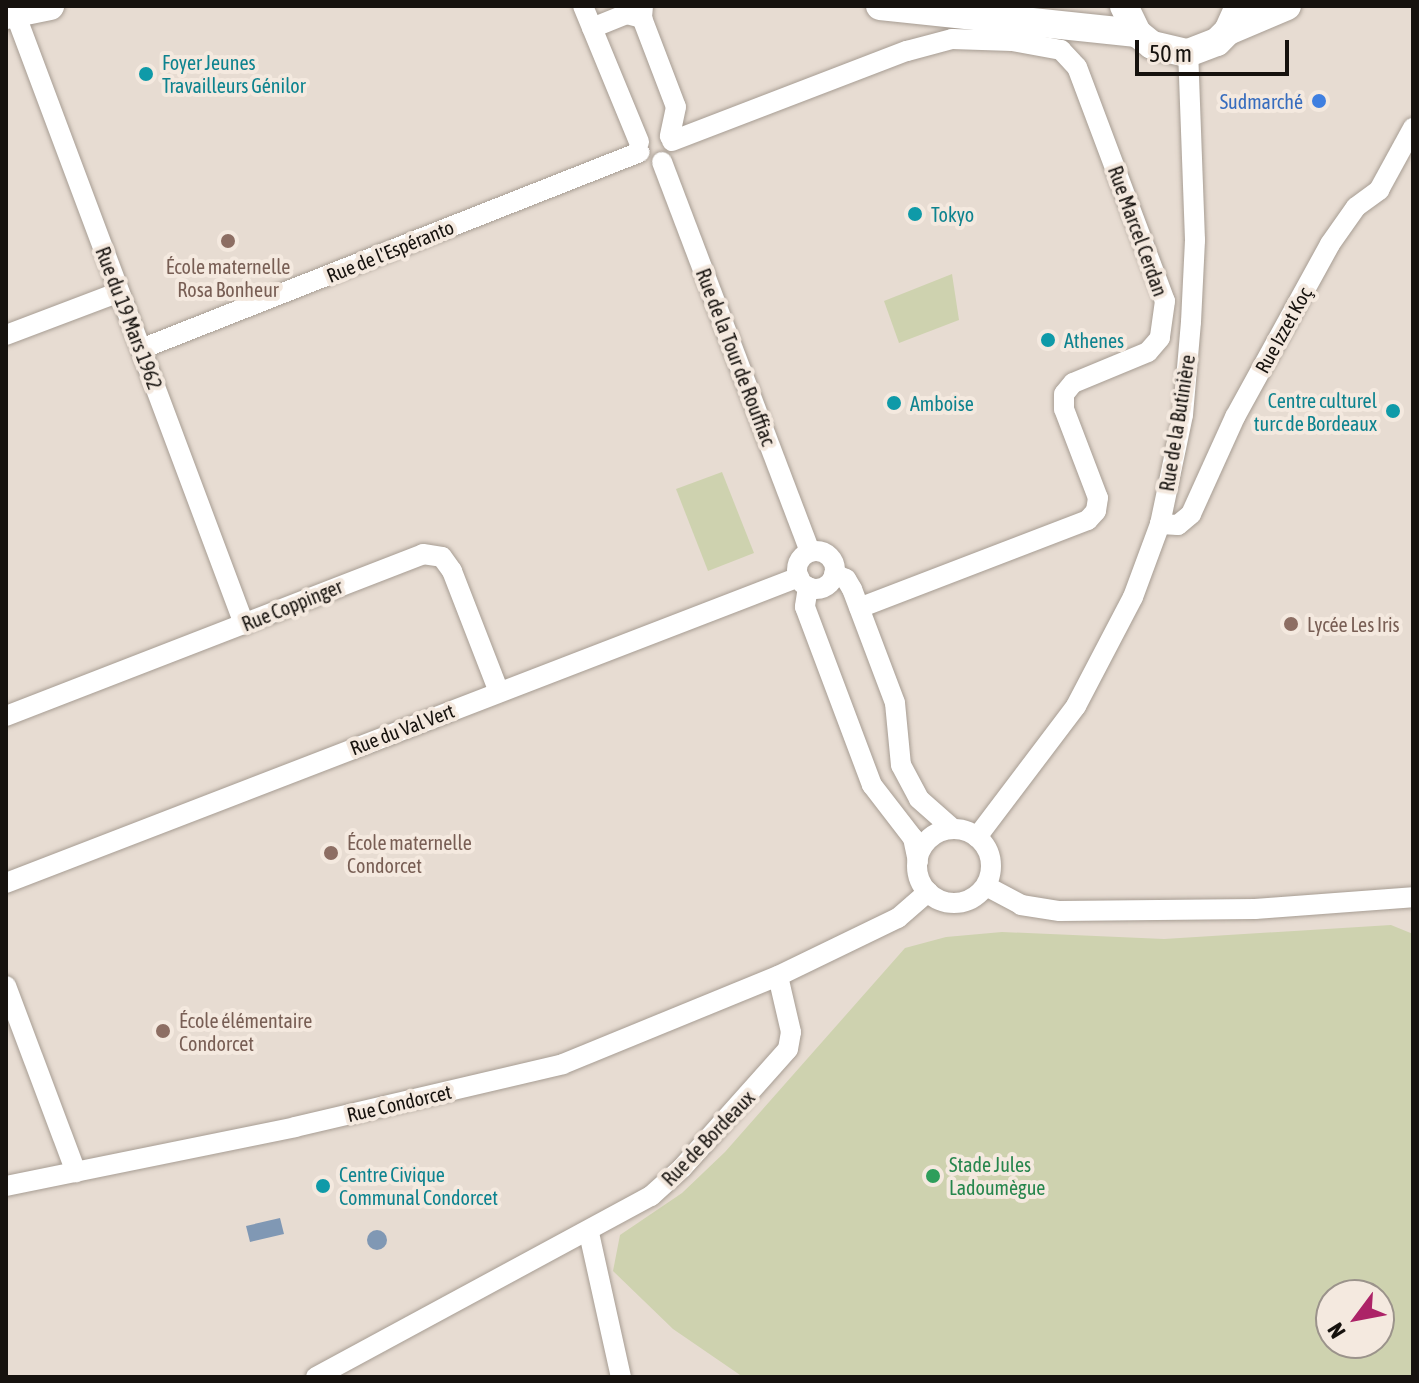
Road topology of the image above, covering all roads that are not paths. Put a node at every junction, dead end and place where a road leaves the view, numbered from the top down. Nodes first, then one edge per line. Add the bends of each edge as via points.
1 (50, 6) edge
2 (583, 6) edge
3 (880, 6) edge
4 (1124, 6) edge
5 (1287, 6) edge
6 (642, 12) edge
7 (1234, 18) edge
8 (12, 25) edge
9 (592, 28) junction
10 (1137, 33) junction
11 (1188, 53) junction
12 (1413, 128) edge
13 (671, 138) junction
14 (640, 147) junction
15 (662, 162) junction
16 (119, 292) junction
17 (6, 335) edge
18 (141, 349) junction
19 (1160, 524) junction
20 (810, 552) junction
21 (834, 574) junction
22 (804, 582) junction
23 (859, 608) junction
24 (244, 624) junction
25 (499, 692) junction
26 (6, 716) edge
27 (953, 829) junction
28 (977, 837) junction
29 (918, 861) junction
30 (6, 883) edge
31 (986, 886) junction
32 (928, 892) junction
33 (1413, 897) edge
34 (778, 976) junction
35 (6, 986) edge
36 (76, 1172) junction
37 (6, 1186) edge
38 (589, 1233) junction
39 (316, 1377) edge
40 (621, 1377) edge

1 - 8 street
2 - 9 street
3 - 10 street
4 - 10 street
5 - 7 street
6 - 9 street
6 - 13 street via 676,107
7 - 11 street via 1203,50
8 - 16 street, Rue du 19 Mars 1962
9 - 14 street
10 - 11 street via 1169,52
11 - 19 street, Rue de la Butinière via 1195,240 1191,322 1183,415
12 - 19 street, Rue Izzet Koç via 1379,190 1356,207 1330,244 1235,417 1191,514 1178,525
13 - 14 street via 650,130
13 - 15 street via 672,152
13 - 23 street, Rue Marcel Cerdan via 952,39 1012,41 1061,50 1077,67 1165,301 1160,338 1148,352 1073,383 1064,394 1064,409 1098,498 1096,511 1088,520
14 - 15 street via 647,160
14 - 18 street, Rue de l'Espéranto
15 - 20 street, Rue de la Tour de Rouffiac
16 - 17 street
16 - 18 street, Rue du 19 Mars 1962
18 - 24 street, Rue du 19 Mars 1962
19 - 28 street, Rue de la Butinière via 1133,597 1076,706
20 - 21 street, Rue de la Tour de Rouffiac via 826,554
20 - 22 street via 798,565
21 - 22 street via 821,588
21 - 23 street, Rue de la Tour de Rouffiac via 846,579
22 - 25 street, Rue du Val Vert
22 - 29 street via 805,607 872,785 913,838
23 - 27 street, Rue de la Tour de Rouffiac via 895,703 901,765 919,799
24 - 25 street, Rue Coppinger via 423,554 442,557
24 - 26 street, Rue Coppinger
25 - 30 street, Rue du Val Vert
27 - 28 street
27 - 29 street via 926,842
28 - 31 street via 992,866
29 - 32 street
31 - 32 street via 958,903
31 - 33 street via 1021,905 1060,911 1242,910
32 - 34 street via 889,923
34 - 36 street, Rue Condorcet via 563,1064
34 - 38 street, Rue de Bordeaux via 791,1032 788,1049 773,1071 651,1196
35 - 36 street
36 - 37 street, Rue Condorcet
38 - 39 street, Rue de Bordeaux
38 - 40 street

